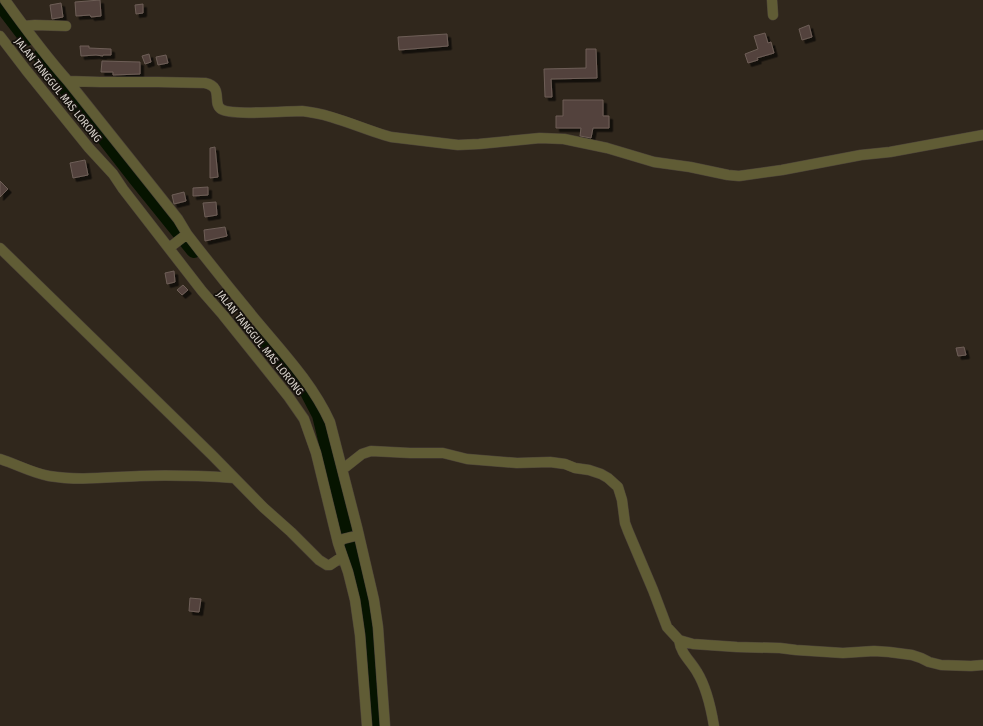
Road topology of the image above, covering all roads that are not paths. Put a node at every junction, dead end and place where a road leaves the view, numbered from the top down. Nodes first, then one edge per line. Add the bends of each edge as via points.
1 (5, 0) edge
2 (772, 0) edge
3 (773, 15) dead end
4 (24, 26) junction
5 (66, 26) dead end
6 (0, 36) edge
7 (68, 80) junction
8 (983, 135) edge
9 (178, 241) junction
10 (0, 248) edge
11 (0, 459) edge
12 (342, 469) junction
13 (234, 478) junction
14 (358, 535) junction
15 (340, 541) junction
16 (342, 556) junction
17 (679, 640) junction
18 (983, 665) edge
19 (367, 726) edge
20 (385, 726) edge
21 (714, 726) edge

1 - 4 street
2 - 3 street
4 - 5 street
4 - 7 street
6 - 9 street, JALAN TANGGUL MAS LORONG via 127,194
7 - 8 street via 205,83 214,87 218,106 228,112 311,112 384,136 443,144 564,139 654,162 739,176
7 - 9 street via 178,219
9 - 12 street via 230,289 312,388 330,422
9 - 15 street, JALAN TANGGUL MAS LORONG via 202,291 304,419
10 - 13 street
11 - 13 street via 35,473 67,478
12 - 14 street
12 - 17 street via 362,454 371,451 443,453 467,459 517,463 558,463 601,474 618,487 628,531 667,628
13 - 16 street via 324,564 330,565
14 - 15 street
14 - 20 street via 378,627
15 - 16 street, JALAN TANGGUL MAS LORONG
16 - 19 street, JALAN TANGGUL MAS LORONG via 359,622
17 - 18 street via 693,644 736,647 843,653 889,652 912,655 941,664
17 - 21 street via 682,652 698,672 704,686

